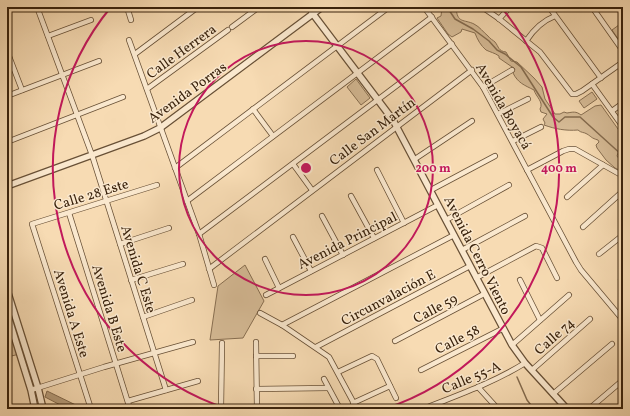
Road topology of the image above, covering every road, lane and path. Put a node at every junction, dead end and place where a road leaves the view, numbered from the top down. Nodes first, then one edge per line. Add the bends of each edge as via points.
1 (37, 7) edge
2 (127, 7) edge
3 (198, 7) edge
4 (259, 7) edge
5 (308, 7) edge
6 (322, 7) edge
7 (389, 7) edge
8 (424, 7) edge
9 (482, 7) edge
10 (510, 7) edge
11 (549, 7) edge
12 (592, 7) edge
13 (314, 14) junction
14 (556, 16) junction
15 (432, 17) junction
16 (499, 19) junction
17 (91, 20) dead end
18 (132, 20) dead end
19 (48, 36) junction
20 (130, 40) dead end
21 (526, 41) junction
22 (452, 44) junction
23 (337, 46) junction
24 (7, 51) edge
25 (623, 51) edge
26 (135, 54) junction
27 (99, 61) dead end
28 (623, 62) edge
29 (472, 70) junction
30 (512, 70) dead end
31 (358, 73) junction
32 (62, 75) junction
33 (601, 78) junction
34 (592, 84) junction
35 (483, 87) junction
36 (148, 89) junction
37 (22, 90) junction
38 (7, 96) edge
39 (123, 97) dead end
40 (528, 99) dead end
41 (378, 100) junction
42 (623, 103) edge
43 (253, 109) junction
44 (612, 111) junction
45 (498, 114) junction
46 (77, 116) junction
47 (472, 121) dead end
48 (397, 127) junction
49 (541, 127) dead end
50 (623, 127) edge
51 (160, 128) junction
52 (273, 136) junction
53 (7, 142) edge
54 (513, 142) junction
55 (92, 155) junction
56 (495, 156) dead end
57 (415, 159) junction
58 (293, 164) junction
59 (603, 165) junction
60 (175, 168) junction
61 (378, 170) dead end
62 (527, 170) junction
63 (623, 176) edge
64 (157, 185) dead end
65 (509, 185) dead end
66 (7, 186) edge
67 (312, 190) junction
68 (431, 190) junction
69 (623, 191) edge
70 (351, 196) dead end
71 (567, 196) dead end
72 (106, 201) junction
73 (187, 201) junction
74 (438, 205) junction
75 (69, 213) junction
76 (322, 216) dead end
77 (525, 216) dead end
78 (446, 220) junction
79 (404, 223) junction
80 (32, 224) joint
81 (583, 227) dead end
82 (169, 228) dead end
83 (199, 234) junction
84 (454, 235) junction
85 (623, 235) edge
86 (293, 237) dead end
87 (374, 238) junction
88 (120, 244) junction
89 (462, 250) junction
90 (599, 254) dead end
91 (343, 255) junction
92 (264, 259) dead end
93 (183, 264) dead end
94 (470, 266) junction
95 (209, 269) junction
96 (311, 271) junction
97 (476, 278) junction
98 (557, 278) dead end
99 (131, 280) junction
100 (520, 280) dead end
101 (214, 285) dead end
102 (279, 288) junction
103 (7, 290) edge
104 (266, 294) dead end
105 (484, 294) junction
106 (569, 295) dead end
107 (192, 300) dead end
108 (7, 313) edge
109 (260, 314) dead end
110 (143, 317) junction
111 (540, 320) junction
112 (590, 320) dead end
113 (623, 320) edge
114 (282, 325) junction
115 (502, 329) junction
116 (396, 341) dead end
117 (193, 342) dead end
118 (256, 342) dead end
119 (222, 343) dead end
120 (612, 344) dead end
121 (512, 345) junction
122 (316, 347) junction
123 (154, 352) junction
124 (256, 356) junction
125 (293, 356) dead end
126 (525, 362) junction
127 (116, 364) junction
128 (421, 370) dead end
129 (532, 370) junction
130 (338, 372) junction
131 (80, 375) junction
132 (324, 380) dead end
133 (623, 380) edge
134 (198, 381) dead end
135 (390, 386) junction
136 (478, 387) junction
137 (38, 388) junction
138 (328, 388) junction
139 (256, 389) junction
140 (31, 390) junction
141 (166, 390) junction
142 (553, 394) junction
143 (396, 398) dead end
144 (128, 401) junction
145 (353, 403) junction
146 (339, 407) dead end
147 (35, 409) edge
148 (43, 409) edge
149 (91, 409) edge
150 (130, 409) edge
151 (221, 409) edge
152 (256, 409) edge
153 (356, 409) edge
154 (423, 409) edge
155 (498, 409) edge
156 (566, 409) edge
157 (589, 409) edge

1 - 19 street, Avenida C Este
2 - 18 street
3 - 26 street
4 - 36 street, Calle Herrera
5 - 13 street, Avenida Cerro Viento
6 - 13 street, Avenida Porras
7 - 23 street
8 - 15 street, Avenida Boyacá
9 - 16 street
10 - 16 street
11 - 14 street
12 - 25 street
13 - 23 street, Avenida Cerro Viento
13 - 51 street, Avenida Porras
14 - 21 street via 539,25
14 - 33 street
15 - 22 street, Avenida Boyacá
15 - 31 street
16 - 21 street
17 - 19 street
19 - 32 street, Avenida C Este
20 - 26 street
21 - 34 street via 544,56 572,94 579,93
22 - 29 street, Avenida Boyacá
22 - 41 street
23 - 31 street, Avenida Cerro Viento
23 - 43 street
24 - 37 street
26 - 36 street
27 - 32 street
28 - 33 street
29 - 35 street, Avenida Boyacá
29 - 48 street, Calle San Martín
30 - 35 street
31 - 41 street, Avenida Cerro Viento
31 - 52 street
32 - 37 street
32 - 46 street, Avenida C Este
33 - 34 street
34 - 44 street
35 - 45 street, Avenida Boyacá
36 - 51 street
37 - 38 street
39 - 46 street
40 - 45 street
41 - 48 street, Avenida Cerro Viento
41 - 58 street
42 - 44 street
43 - 52 street
43 - 60 street
44 - 50 street
45 - 54 street, Avenida Boyacá
46 - 53 street
46 - 55 street, Avenida C Este
47 - 57 street
48 - 57 street, Avenida Cerro Viento
48 - 67 street, Calle San Martín
49 - 54 street
51 - 55 street, Avenida Porras
51 - 60 street
52 - 73 street
54 - 62 street, Avenida Boyacá
55 - 66 street, Avenida Porras
55 - 72 street, Avenida C Este
56 - 68 street
57 - 68 street, Avenida Cerro Viento
58 - 67 street
58 - 83 street
59 - 62 street via 575,149 569,149
59 - 63 street
59 - 71 street
60 - 73 street
61 - 79 street
62 - 113 street, Avenida Boyacá via 581,270
64 - 72 street, Calle 28 Este
65 - 78 street
67 - 95 street, Calle San Martín
68 - 74 street, Avenida Cerro Viento
69 - 81 street
70 - 87 street
72 - 75 street, Calle 28 Este
72 - 88 street, Avenida C Este
73 - 83 street
74 - 78 street, Avenida Cerro Viento
74 - 79 street, Avenida Principal
75 - 80 street, Calle 28 Este
75 - 127 street, Avenida B Este
76 - 91 street
77 - 89 street
78 - 84 street, Avenida Cerro Viento
79 - 87 street, Avenida Principal
80 - 131 street, Avenida A Este
82 - 88 street
83 - 95 street
84 - 89 street, Avenida Cerro Viento
84 - 114 street
85 - 90 street
86 - 96 street
87 - 91 street, Avenida Principal
88 - 99 street, Avenida C Este
89 - 94 street, Avenida Cerro Viento
91 - 96 street, Avenida Principal
92 - 102 street
93 - 99 street
94 - 97 street, Avenida Cerro Viento
94 - 122 street, Circunvalación E
95 - 101 street
96 - 102 street, Avenida Principal
97 - 98 street via 536,246 542,248
97 - 105 street, Avenida Cerro Viento
99 - 110 street, Avenida C Este
100 - 111 street
102 - 104 street, Avenida Principal
103 - 137 street
105 - 115 street, Avenida Cerro Viento
105 - 116 street, Calle 59
106 - 111 street
107 - 110 street
108 - 140 street
109 - 114 street
110 - 123 street, Avenida C Este
111 - 121 street
112 - 129 street, Calle 74
114 - 122 street
115 - 121 street, Avenida Cerro Viento
115 - 128 street, Calle 58
117 - 123 street
118 - 124 street
119 - 151 street
120 - 142 street
121 - 126 street, Avenida Cerro Viento
122 - 130 street via 329,357
123 - 127 street
123 - 141 street, Avenida C Este
124 - 125 street
124 - 139 street
126 - 129 street, Avenida Cerro Viento
126 - 136 street, Calle 55-A via 510,373
127 - 131 street
127 - 144 street, Avenida B Este
129 - 142 street, Avenida Cerro Viento
130 - 135 street via 372,356 377,359
130 - 145 street
131 - 137 street
131 - 149 street, Avenida A Este
132 - 138 street
133 - 157 street
134 - 141 street
135 - 143 street
135 - 145 street
136 - 154 street, Calle 55-A
136 - 155 street
137 - 140 street
137 - 148 street
138 - 139 street
138 - 146 street
139 - 152 street
140 - 147 street
141 - 144 street
142 - 156 street, Avenida Cerro Viento
144 - 150 street, Avenida B Este
145 - 153 street

